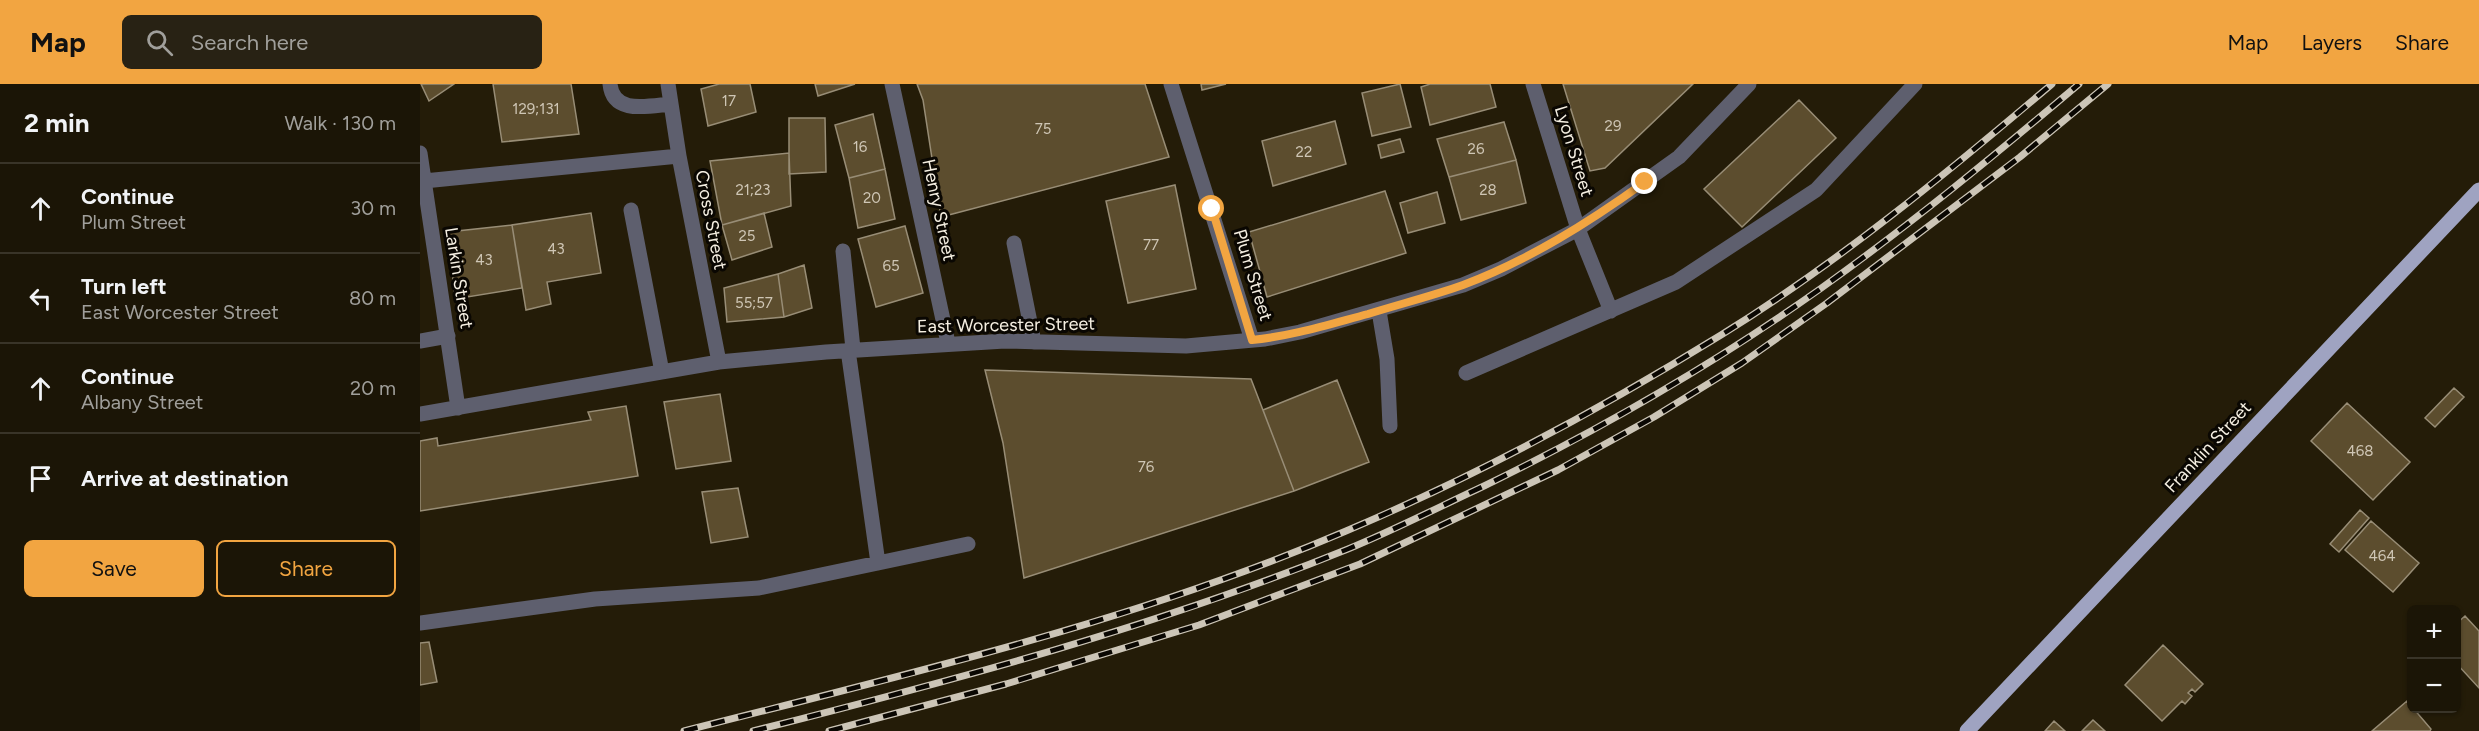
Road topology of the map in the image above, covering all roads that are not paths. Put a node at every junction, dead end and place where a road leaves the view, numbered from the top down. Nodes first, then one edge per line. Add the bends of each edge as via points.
1 (610, 84) edge
2 (668, 84) edge
3 (892, 84) edge
4 (1171, 84) edge
5 (1533, 84) edge
6 (1749, 84) edge
7 (1915, 84) edge
8 (671, 104) junction
9 (420, 153) edge
10 (679, 156) junction
11 (424, 182) junction
12 (2479, 190) edge
13 (631, 210) dead end
14 (1578, 229) junction
15 (1014, 243) dead end
16 (843, 251) dead end
17 (1379, 311) junction
18 (1611, 311) junction
19 (448, 336) junction
20 (1252, 340) junction
21 (420, 341) edge
22 (1034, 342) junction
23 (948, 343) junction
24 (851, 350) junction
25 (718, 363) junction
26 (662, 372) junction
27 (1466, 373) dead end
28 (458, 408) junction
29 (420, 414) edge
30 (1390, 426) dead end
31 (968, 544) dead end
32 (878, 563) junction
33 (420, 623) edge
34 (1967, 731) edge

1 - 8 street via 618,103 636,107
2 - 8 street, Cross Street
3 - 23 street, Henry Street
4 - 20 street, Plum Street
5 - 14 street, Lyon Street
6 - 14 street, East Worcester Street via 1679,156
7 - 18 street via 1816,190 1676,282
8 - 10 street, Cross Street
9 - 11 street, Larkin Street
10 - 11 street
10 - 25 street, Cross Street
11 - 19 street, Larkin Street
12 - 34 main road, Franklin Street
13 - 26 street
14 - 17 street, East Worcester Street via 1463,285
14 - 18 street, Lyon Street
15 - 22 street
16 - 24 street
17 - 20 street, East Worcester Street
17 - 30 street via 1387,359
18 - 27 street
19 - 21 street
19 - 28 street, Larkin Street
20 - 22 street, East Worcester Street via 1186,346
22 - 23 street, East Worcester Street
23 - 24 street, East Worcester Street
24 - 25 street, East Worcester Street
24 - 32 street
25 - 26 street, East Worcester Street
26 - 28 street, East Worcester Street
28 - 29 street, East Worcester Street
31 - 32 street
32 - 33 street via 759,588 595,599

